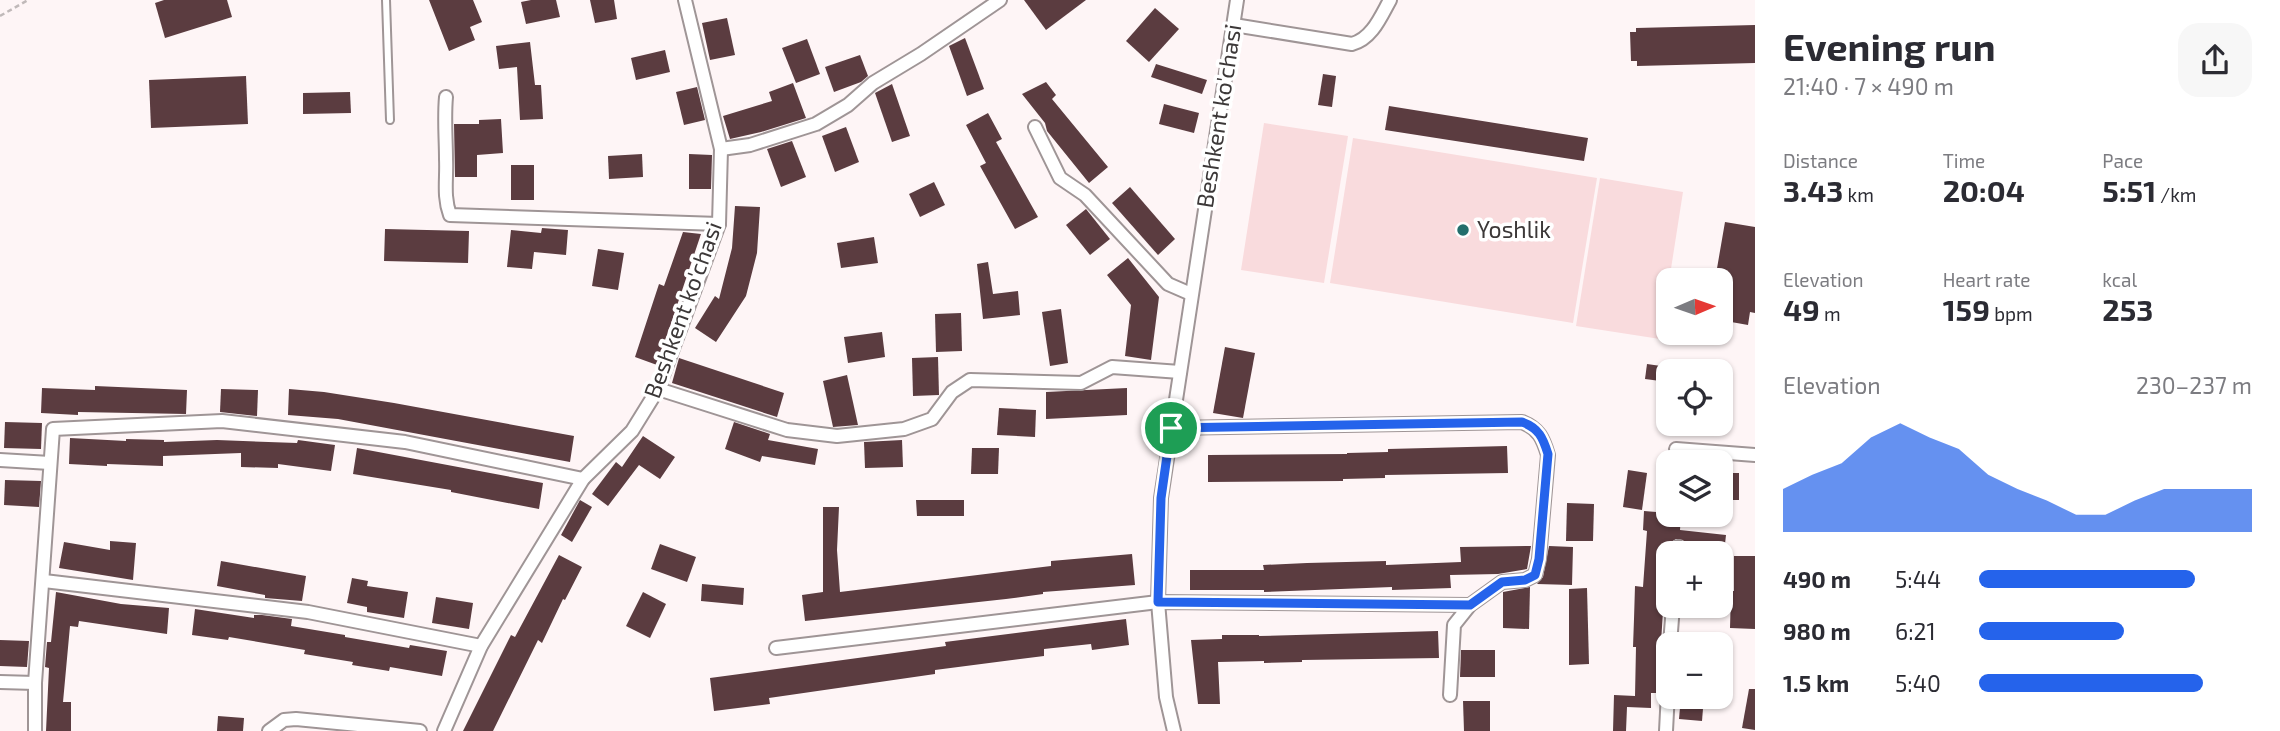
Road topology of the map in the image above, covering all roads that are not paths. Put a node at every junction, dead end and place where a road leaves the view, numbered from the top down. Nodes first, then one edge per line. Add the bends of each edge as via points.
1 (386, 0) edge
2 (685, 0) edge
3 (1000, 0) edge
4 (1237, 0) edge
5 (1391, 0) edge
6 (1234, 25) junction
7 (446, 97) dead end
8 (390, 120) dead end
9 (1035, 127) dead end
10 (721, 149) junction
11 (719, 224) junction
12 (1191, 294) junction
13 (1180, 372) junction
14 (658, 389) junction
15 (1171, 428) junction
16 (1676, 449) dead end
17 (1755, 455) edge
18 (0, 460) edge
19 (50, 463) junction
20 (583, 479) junction
21 (44, 581) junction
22 (1158, 602) junction
23 (1470, 605) junction
24 (481, 646) junction
25 (776, 648) dead end
26 (0, 682) edge
27 (35, 683) junction
28 (1450, 695) dead end
29 (1667, 709) edge
30 (35, 731) edge
31 (269, 731) edge
32 (420, 731) edge
33 (444, 731) edge
34 (1174, 731) edge
35 (1666, 731) edge

1 - 8 lane
2 - 10 street, Beshkent ko'chasi
3 - 10 street via 816,124 750,145
4 - 6 street, Beshkent ko'chasi
5 - 6 street via 1371,33 1352,44
6 - 12 street, Beshkent ko'chasi
7 - 11 street via 445,201 450,215
9 - 12 street via 1059,178 1085,195 1168,284
10 - 11 street, Beshkent ko'chasi
11 - 14 street, Beshkent ko'chasi
12 - 13 street, Beshkent ko'chasi
13 - 14 street via 1112,367 1081,383 970,380 951,392 932,419 904,429 837,436 787,430
13 - 15 street, Beshkent ko'chasi
14 - 20 street, Beshkent ko'chasi via 632,431
15 - 22 street, Beshkent ko'chasi via 1161,498
15 - 23 street via 1522,422 1534,427 1548,454 1535,575 1502,582
16 - 17 street
18 - 19 street
19 - 20 street via 53,429 222,421 405,442
19 - 21 street
20 - 24 street, Beshkent ko'chasi
21 - 24 street via 308,612
21 - 27 street
22 - 23 street
22 - 25 street
22 - 34 street, Beshkent ko'chasi via 1166,697
23 - 28 street via 1454,625
24 - 33 street, Beshkent ko'chasi
26 - 27 street
27 - 30 street
29 - 35 street
31 - 32 street via 284,720 296,719

